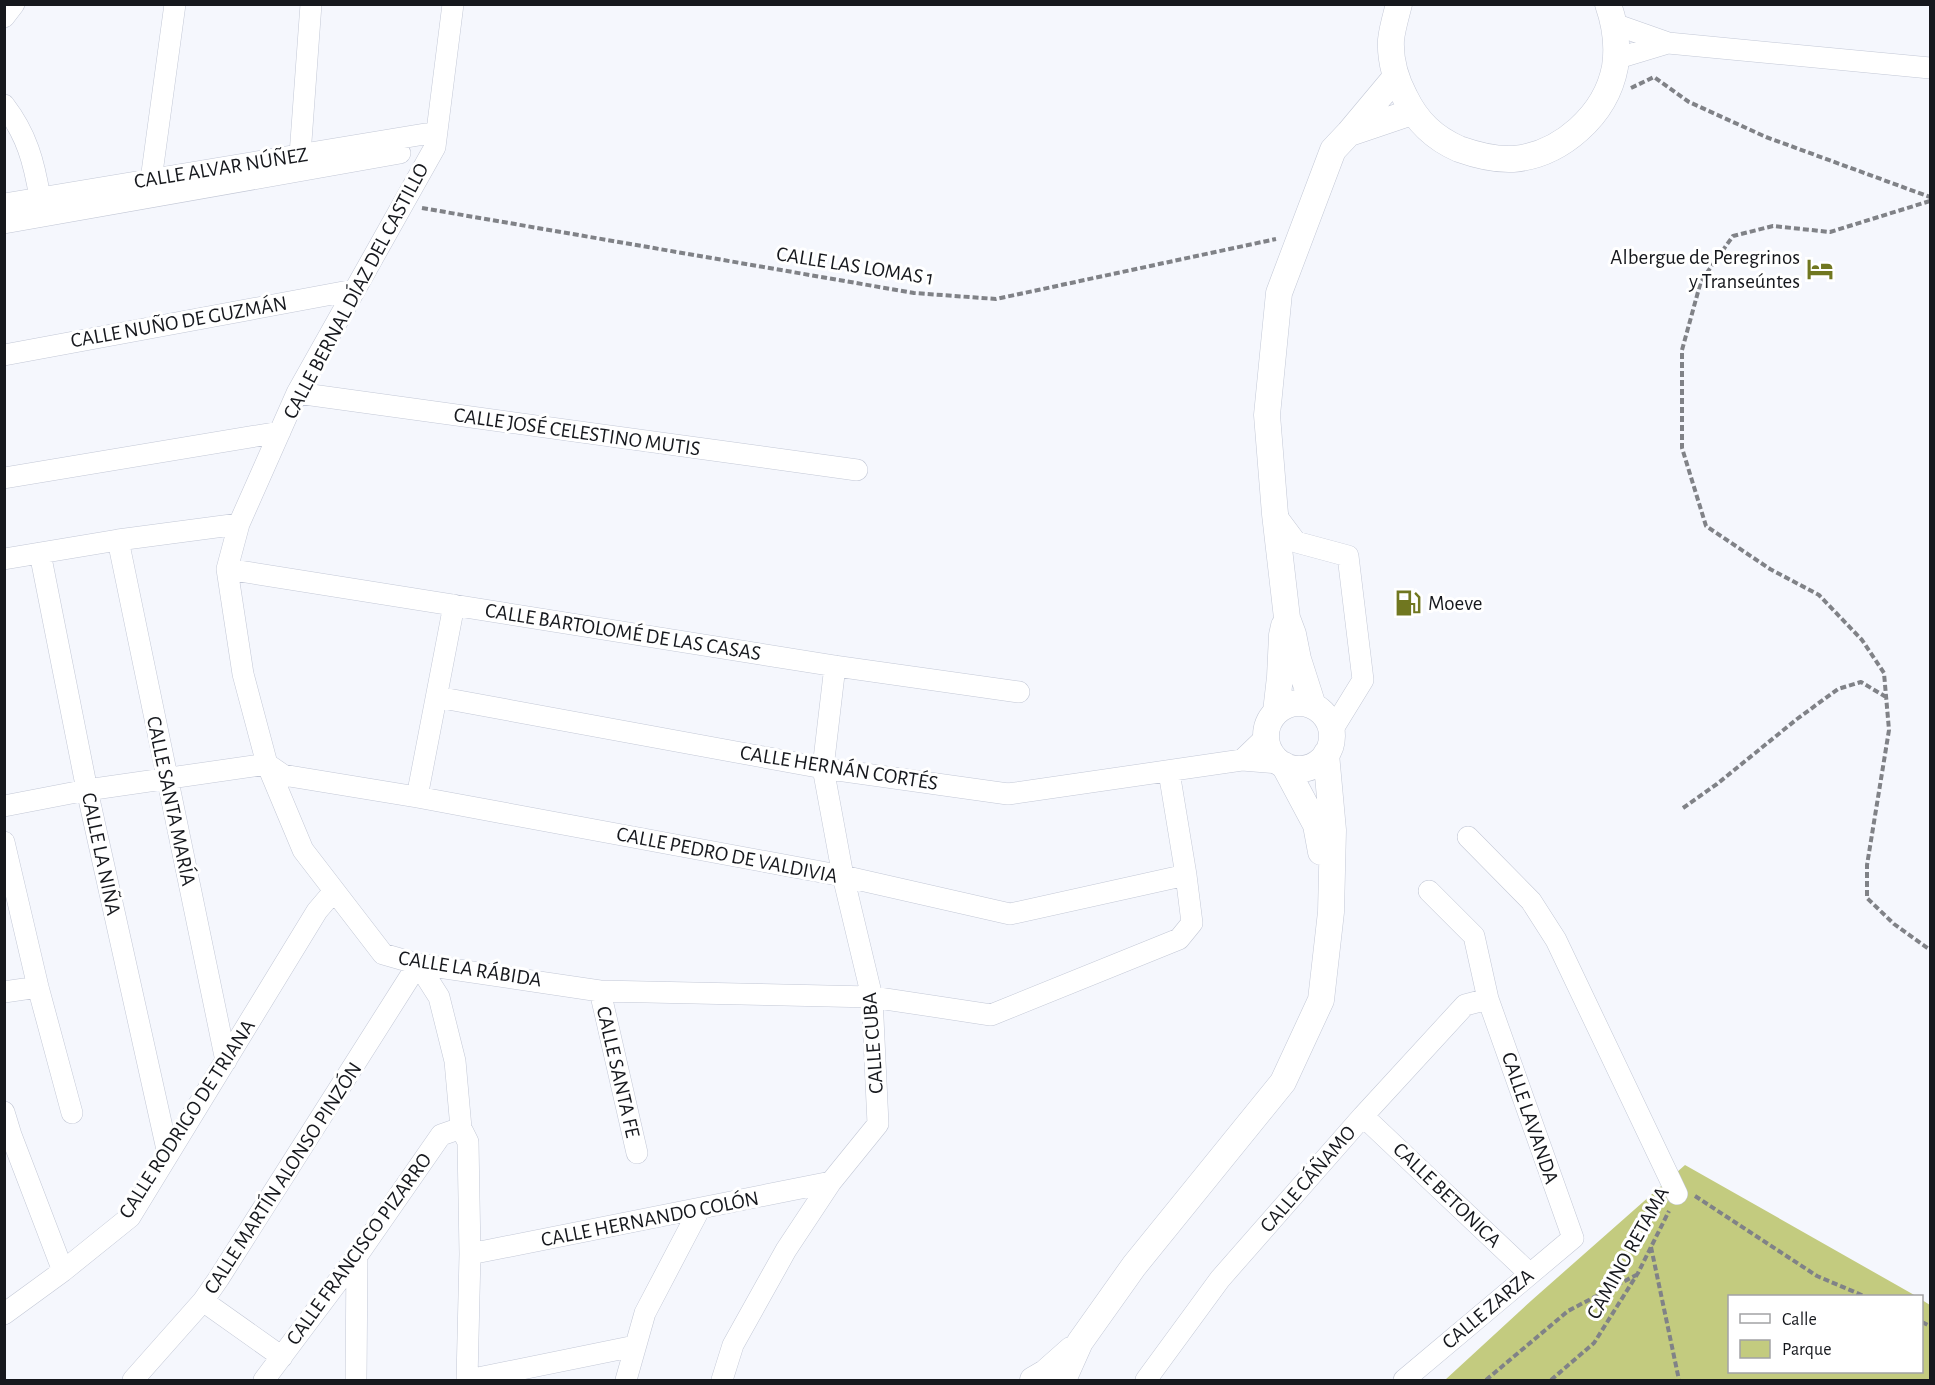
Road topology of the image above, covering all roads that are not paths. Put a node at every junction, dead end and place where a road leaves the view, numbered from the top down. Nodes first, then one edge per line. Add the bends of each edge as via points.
1 (14, 4) edge
2 (176, 4) edge
3 (311, 4) edge
4 (453, 4) edge
5 (1399, 4) edge
6 (1611, 14) edge
7 (4, 16) edge
8 (1668, 43) junction
9 (1615, 59) junction
10 (1930, 68) edge
11 (1395, 78) junction
12 (4, 105) edge
13 (1412, 112) junction
14 (1349, 134) junction
15 (436, 139) junction
16 (300, 155) junction
17 (151, 180) junction
18 (40, 198) junction
19 (4, 204) edge
20 (4, 224) edge
21 (354, 290) junction
22 (4, 354) edge
23 (297, 393) junction
24 (280, 432) junction
25 (857, 470) dead end
26 (4, 478) edge
27 (1275, 514) junction
28 (239, 524) junction
29 (118, 540) junction
30 (40, 553) junction
31 (4, 559) edge
32 (227, 569) junction
33 (454, 605) junction
34 (1287, 618) junction
35 (835, 666) junction
36 (1019, 692) dead end
37 (437, 697) junction
38 (1312, 706) junction
39 (1276, 712) junction
40 (1266, 737) junction
41 (1328, 743) junction
42 (1242, 760) junction
43 (267, 764) junction
44 (1282, 764) junction
45 (823, 768) junction
46 (1169, 772) junction
47 (166, 780) junction
48 (87, 790) junction
49 (417, 797) junction
50 (4, 806) edge
51 (1468, 837) dead end
52 (4, 842) edge
53 (1186, 875) junction
54 (843, 876) junction
55 (334, 891) junction
56 (1429, 891) dead end
57 (1331, 912) junction
58 (418, 964) junction
59 (38, 987) junction
60 (600, 991) junction
61 (4, 992) edge
62 (872, 997) junction
63 (1488, 999) junction
64 (226, 1061) junction
65 (4, 1112) edge
66 (72, 1113) dead end
67 (1363, 1116) junction
68 (461, 1128) junction
69 (637, 1153) dead end
70 (168, 1154) junction
71 (831, 1182) junction
72 (1677, 1194) road end
73 (699, 1210) junction
74 (1573, 1238) joint
75 (470, 1254) junction
76 (357, 1256) junction
77 (63, 1271) junction
78 (1530, 1274) junction
79 (203, 1300) junction
80 (4, 1314) edge
81 (1080, 1342) junction
82 (635, 1346) junction
83 (282, 1357) junction
84 (132, 1380) edge
85 (264, 1380) edge
86 (356, 1380) edge
87 (468, 1380) edge
88 (626, 1380) edge
89 (722, 1380) edge
90 (1034, 1380) edge
91 (1063, 1380) edge
92 (1146, 1380) edge
93 (1404, 1380) edge

1 - 7 street
2 - 17 street
3 - 16 street
4 - 15 street, CALLE BERNAL DÍAZ DEL CASTILLO
5 - 11 main road via 1391,40
6 - 8 street
6 - 9 main road
8 - 9 street
8 - 10 street
9 - 13 main road via 1602,102 1579,130 1548,150 1513,159 1476,156 1443,142
11 - 13 main road
11 - 14 main road
12 - 18 street via 15,118 33,158
13 - 14 main road
14 - 27 main road via 1333,150 1279,293 1267,415
15 - 16 street, CALLE ALVAR NÚÑEZ
15 - 20 street, CALLE ALVAR NÚÑEZ
15 - 21 street, CALLE BERNAL DÍAZ DEL CASTILLO
16 - 17 street, CALLE ALVAR NÚÑEZ
17 - 18 street, CALLE ALVAR NÚÑEZ
18 - 19 street, CALLE ALVAR NÚÑEZ
21 - 22 street, CALLE NUÑO DE GUZMÁN
21 - 23 street, CALLE BERNAL DÍAZ DEL CASTILLO
23 - 24 street, CALLE BERNAL DÍAZ DEL CASTILLO
23 - 25 street, CALLE JOSÉ CELESTINO MUTIS
24 - 26 street
24 - 28 street, CALLE BERNAL DÍAZ DEL CASTILLO
27 - 34 main road
27 - 41 street via 1296,542 1348,556 1363,680
28 - 29 street
28 - 32 street, CALLE BERNAL DÍAZ DEL CASTILLO
29 - 30 street
29 - 47 street, CALLE SANTA MARÍA
30 - 31 street
30 - 48 street, CALLE LA NIÑA
32 - 33 street, CALLE BARTOLOMÉ DE LAS CASAS
32 - 43 street, CALLE LA RÁBIDA via 243,674
33 - 35 street, CALLE BARTOLOMÉ DE LAS CASAS
33 - 37 street
34 - 38 main road
34 - 39 main road
35 - 36 street, CALLE BARTOLOMÉ DE LAS CASAS
35 - 45 street, CALLE CUBA
37 - 45 street, CALLE HERNÁN CORTÉS
37 - 49 street
38 - 39 main road via 1297,703
38 - 41 main road via 1328,721
39 - 40 main road via 1268,723
40 - 42 street
40 - 44 main road via 1270,751
41 - 44 main road via 1316,763 1298,768
41 - 57 main road via 1333,830
42 - 44 street, CALLE HERNÁN CORTÉS
42 - 46 street, CALLE HERNÁN CORTÉS
43 - 47 street
43 - 49 street, CALLE PEDRO DE VALDIVIA via 283,775
43 - 55 street, CALLE LA RÁBIDA via 303,850
44 - 57 main road via 1316,825
45 - 46 street, CALLE HERNÁN CORTÉS via 1008,794
45 - 54 street, CALLE CUBA
46 - 53 street, CALLE LA RÁBIDA
47 - 48 street
47 - 64 street, CALLE SANTA MARÍA
48 - 50 street
48 - 70 street, CALLE LA NIÑA
49 - 54 street, CALLE PEDRO DE VALDIVIA
51 - 72 street via 1531,901 1556,940
52 - 59 street
53 - 54 street, CALLE PEDRO DE VALDIVIA via 1010,914
53 - 62 street, CALLE LA RÁBIDA via 1192,922 1179,939 991,1015
54 - 62 street, CALLE CUBA
55 - 58 street, CALLE LA RÁBIDA via 384,954
55 - 64 street, CALLE RODRIGO DE TRIANA via 317,911
56 - 63 street, CALLE LAVANDA via 1474,936
57 - 81 main road via 1321,1000 1283,1082 1134,1266
58 - 60 street, CALLE LA RÁBIDA
58 - 68 street via 439,997 455,1061
58 - 79 street, CALLE MARTÍN ALONSO PINZÓN
59 - 61 street
59 - 66 street
60 - 62 street, CALLE LA RÁBIDA
60 - 69 street, CALLE SANTA FE
62 - 71 street, CALLE CUBA via 878,1124
63 - 67 street, CALLE CÁÑAMO via 1465,1005
63 - 74 street, CALLE LAVANDA
64 - 70 street, CALLE RODRIGO DE TRIANA
65 - 77 street
67 - 78 street, CALLE BETONICA
67 - 92 street, CALLE CÁÑAMO via 1220,1279
68 - 75 street via 468,1142
68 - 76 street, CALLE FRANCISCO PIZARRO via 441,1135
70 - 77 street, CALLE RODRIGO DE TRIANA via 130,1217
71 - 73 street, CALLE HERNANDO COLÓN
71 - 89 street, CALLE CUBA via 786,1250 733,1345
73 - 75 street, CALLE HERNANDO COLÓN
73 - 82 street via 645,1313
74 - 78 street, CALLE ZARZA
75 - 87 street
76 - 83 street, CALLE FRANCISCO PIZARRO
76 - 86 street
77 - 80 street, CALLE RODRIGO DE TRIANA
78 - 93 street, CALLE ZARZA
79 - 83 street
79 - 84 street, CALLE MARTÍN ALONSO PINZÓN
81 - 90 main road
81 - 91 main road
82 - 87 street
82 - 88 street
83 - 85 street, CALLE FRANCISCO PIZARRO

